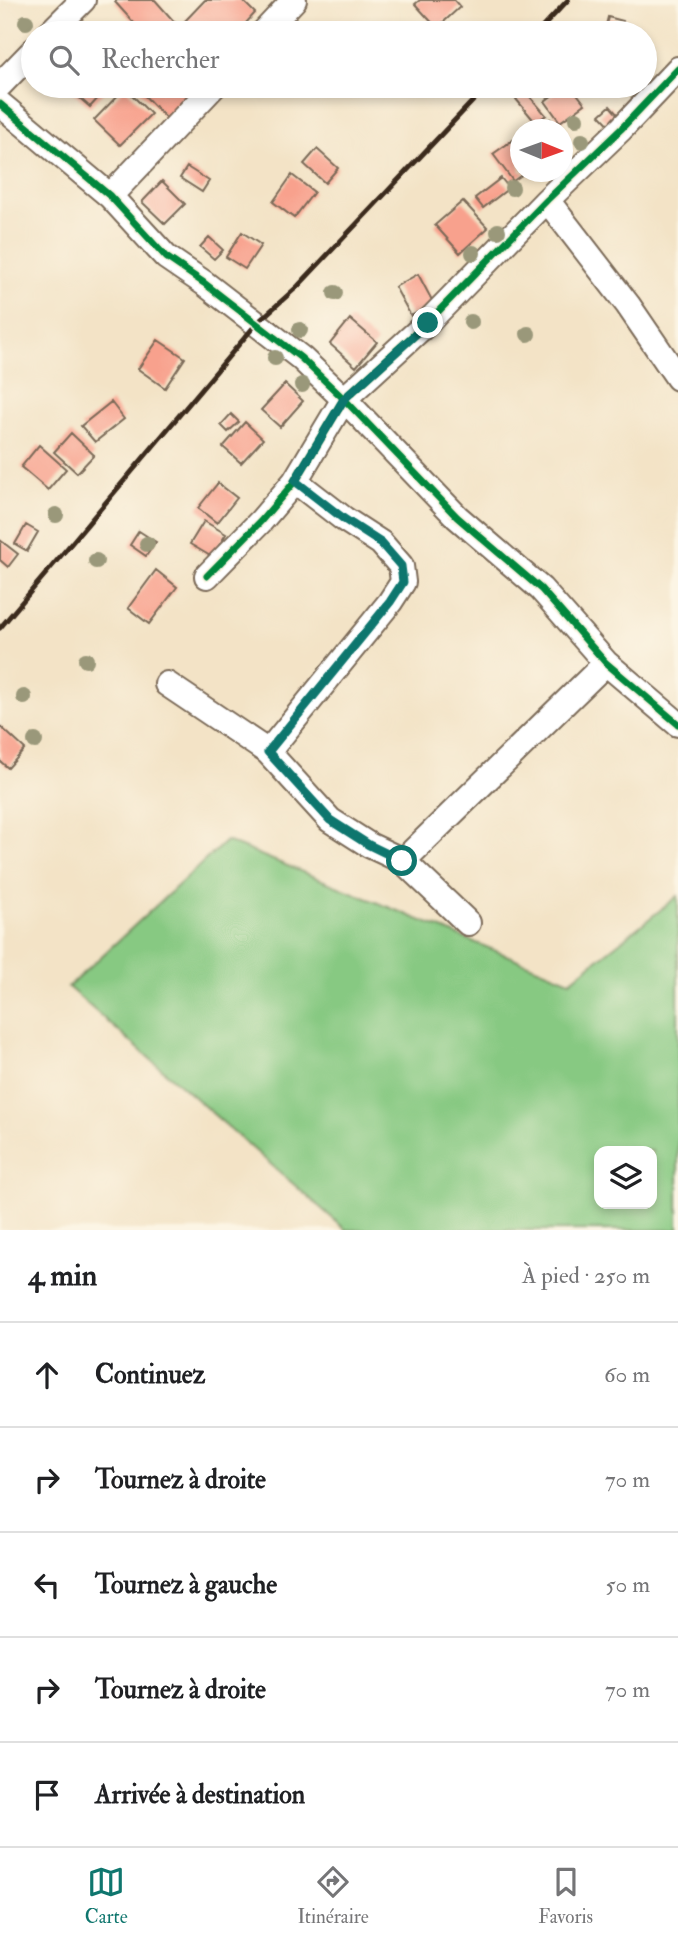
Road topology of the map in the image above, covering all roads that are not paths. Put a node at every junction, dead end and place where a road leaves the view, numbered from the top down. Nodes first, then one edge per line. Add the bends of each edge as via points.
1 (83, 0) edge
2 (294, 0) edge
3 (62, 21) edge
4 (274, 21) edge
5 (21, 63) edge
6 (678, 69) edge
7 (0, 85) edge
8 (657, 91) edge
9 (203, 98) edge
10 (650, 98) edge
11 (0, 104) edge
12 (110, 196) junction
13 (547, 200) junction
14 (678, 378) edge
15 (344, 399) junction
16 (295, 481) junction
17 (207, 576) dead end
18 (606, 663) junction
19 (167, 684) dead end
20 (678, 724) edge
21 (268, 752) junction
22 (402, 861) junction
23 (468, 923) dead end

1 - 3 street
2 - 4 street
5 - 7 street
6 - 8 street
9 - 12 street
10 - 13 street
11 - 12 street
12 - 15 street via 166,257 283,344
13 - 14 street
13 - 15 street via 428,323
15 - 16 street
15 - 18 street via 457,517 541,589
16 - 17 street
16 - 21 street via 381,543 401,566 403,582
18 - 20 street
18 - 22 street
19 - 21 street
21 - 22 street via 330,820
22 - 23 street

